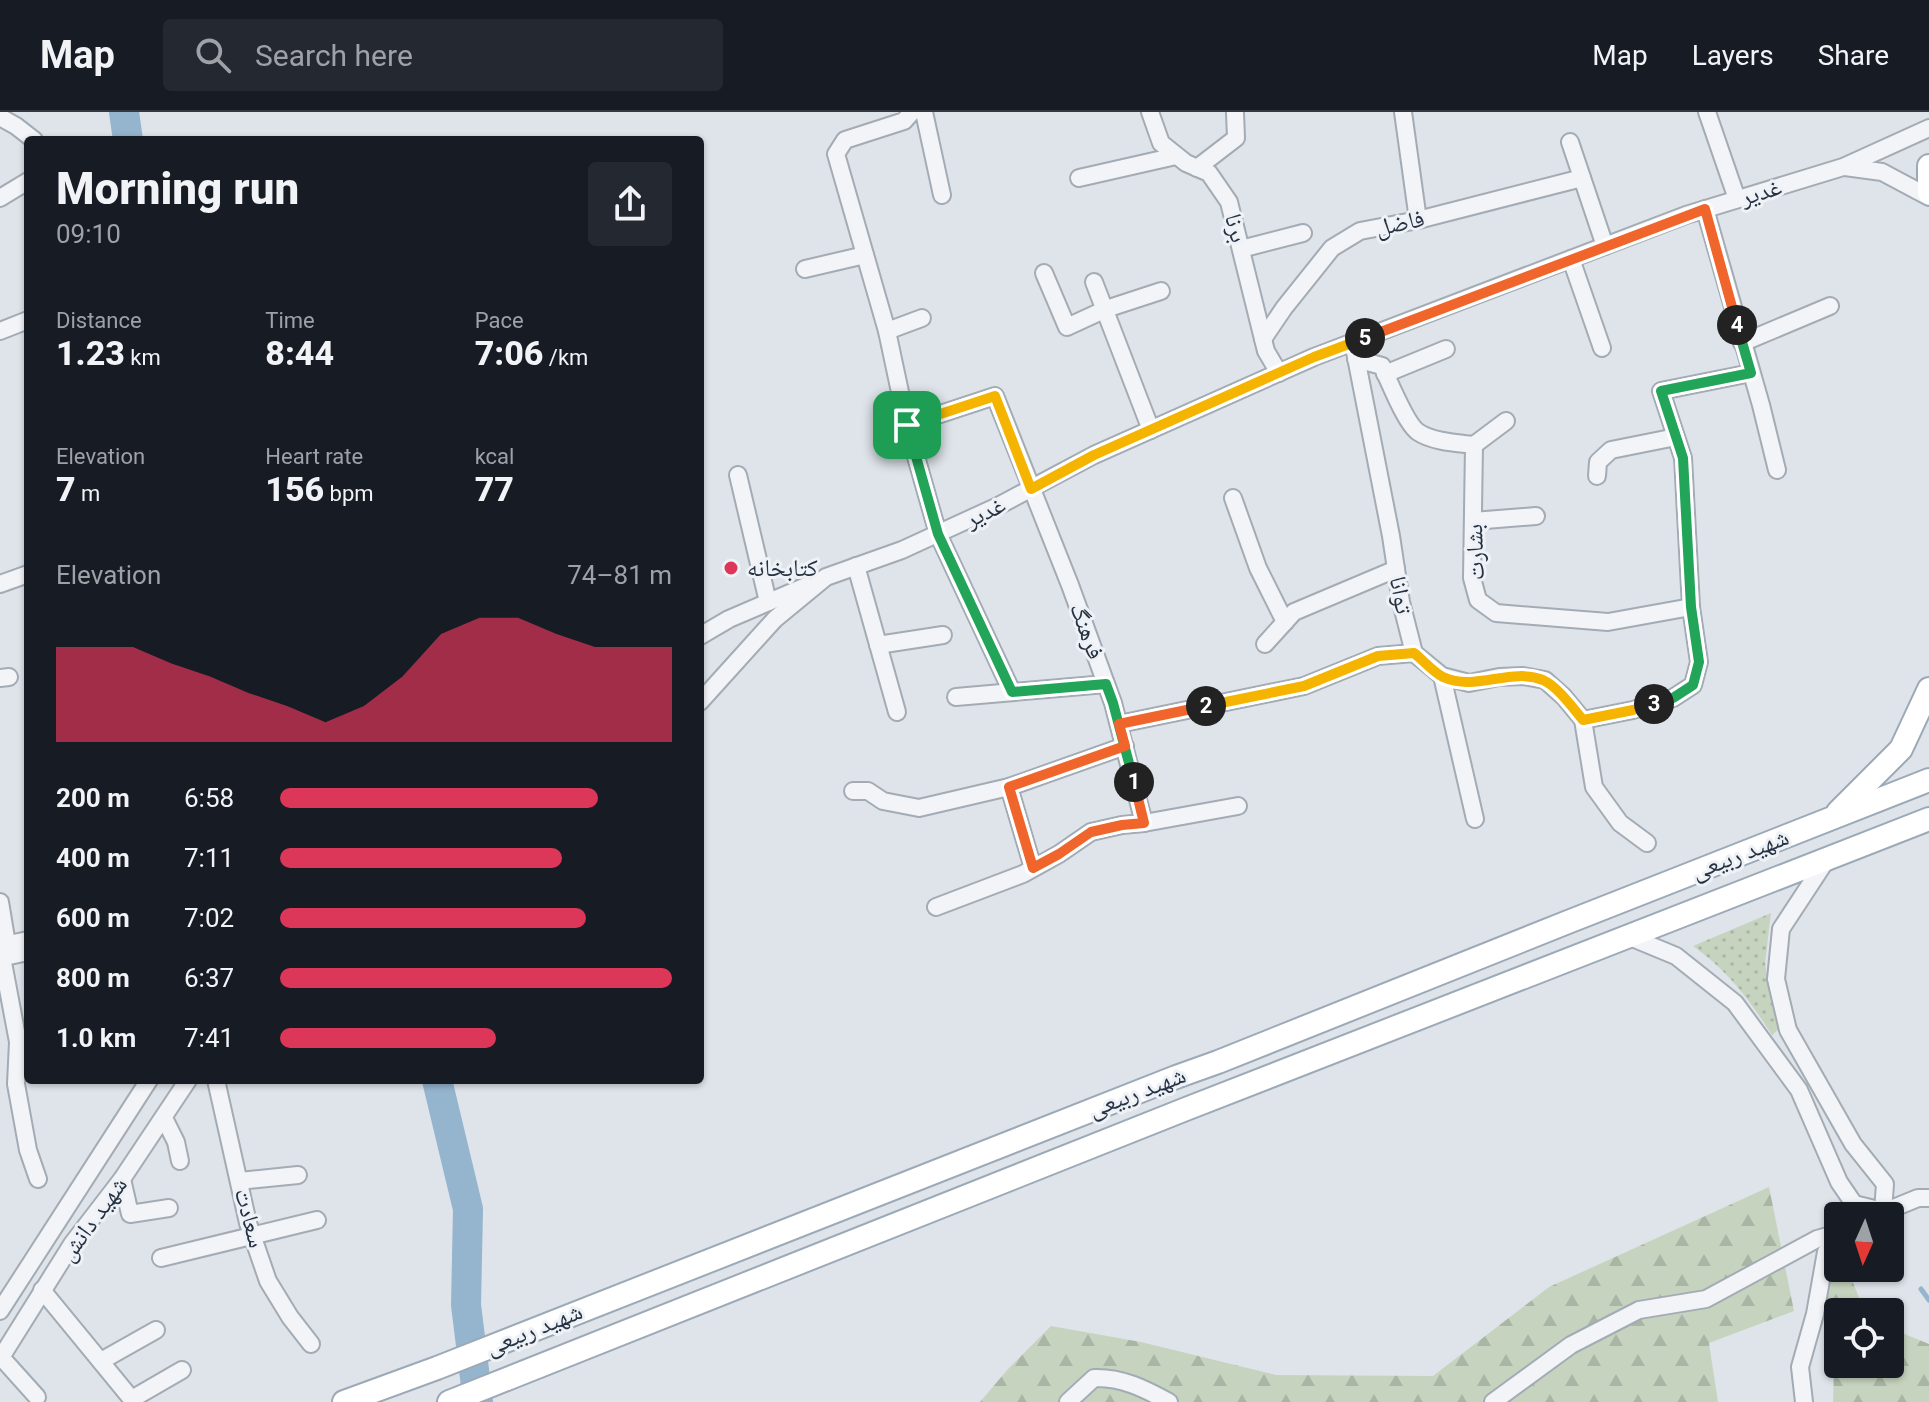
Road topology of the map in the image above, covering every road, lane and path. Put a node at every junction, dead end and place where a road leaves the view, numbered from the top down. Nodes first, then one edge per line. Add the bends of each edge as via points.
1 (912, 112) edge
2 (924, 112) edge
3 (1150, 112) edge
4 (1403, 112) edge
5 (1707, 112) edge
6 (1235, 113) edge
7 (0, 117) edge
8 (1929, 128) edge
9 (29, 136) edge
10 (1570, 142) dead end
11 (1176, 156) junction
12 (1929, 166) edge
13 (1843, 167) junction
14 (1197, 168) junction
15 (1079, 178) dead end
16 (1582, 178) junction
17 (24, 183) edge
18 (942, 195) dead end
19 (1929, 195) edge
20 (0, 198) edge
21 (1737, 199) junction
22 (1705, 209) junction
23 (1418, 220) junction
24 (1303, 233) dead end
25 (1605, 246) junction
26 (1241, 249) junction
27 (865, 255) junction
28 (1571, 259) junction
29 (805, 269) dead end
30 (1044, 273) dead end
31 (1094, 282) dead end
32 (1161, 291) dead end
33 (1830, 306) dead end
34 (1106, 309) junction
35 (922, 318) dead end
36 (24, 322) edge
37 (0, 331) edge
38 (887, 331) junction
39 (1263, 339) junction
40 (1353, 342) junction
41 (1742, 343) junction
42 (1602, 348) dead end
43 (1446, 349) dead end
44 (1356, 359) junction
45 (1279, 373) junction
46 (1751, 373) junction
47 (1385, 374) junction
48 (1506, 421) dead end
49 (907, 425) junction
50 (1151, 430) junction
51 (1676, 437) junction
52 (1474, 445) junction
53 (1777, 470) dead end
54 (738, 475) dead end
55 (1597, 476) dead end
56 (1031, 489) junction
57 (1233, 498) dead end
58 (1536, 516) dead end
59 (1473, 521) junction
60 (938, 534) junction
61 (856, 566) junction
62 (1396, 569) junction
63 (24, 575) edge
64 (826, 577) junction
65 (0, 584) edge
66 (768, 602) junction
67 (1691, 607) junction
68 (1285, 622) junction
69 (704, 634) edge
70 (943, 635) dead end
71 (1265, 644) dead end
72 (878, 645) junction
73 (1414, 653) junction
74 (1442, 676) junction
75 (1106, 684) junction
76 (1929, 689) edge
77 (1012, 692) junction
78 (956, 697) dead end
79 (704, 698) edge
80 (897, 712) dead end
81 (1583, 720) junction
82 (1119, 724) junction
83 (1125, 746) junction
84 (1929, 780) edge
85 (1009, 787) junction
86 (853, 791) dead end
87 (1238, 806) dead end
88 (1833, 817) junction
89 (1475, 819) dead end
90 (1929, 819) edge
91 (1144, 823) junction
92 (1647, 843) dead end
93 (1827, 859) junction
94 (1033, 868) junction
95 (0, 902) edge
96 (936, 907) dead end
97 (1630, 937) junction
98 (24, 942) edge
99 (2, 951) edge
100 (24, 952) edge
101 (1218, 1062) junction
102 (1176, 1077) junction
103 (146, 1084) edge
104 (185, 1084) edge
105 (217, 1084) edge
106 (1228, 1093) junction
107 (1186, 1109) junction
108 (164, 1118) junction
109 (180, 1161) dead end
110 (298, 1175) dead end
111 (38, 1179) dead end
112 (122, 1179) junction
113 (239, 1181) junction
114 (1929, 1198) edge
115 (1849, 1202) edge
116 (1881, 1202) edge
117 (1904, 1203) edge
118 (169, 1208) dead end
119 (317, 1220) dead end
120 (52, 1229) junction
121 (253, 1235) junction
122 (1824, 1237) edge
123 (72, 1244) junction
124 (161, 1258) dead end
125 (1824, 1263) edge
126 (42, 1290) junction
127 (0, 1311) edge
128 (156, 1330) dead end
129 (311, 1344) dead end
130 (1, 1358) edge
131 (101, 1361) junction
132 (182, 1370) dead end
133 (37, 1397) dead end
134 (133, 1401) edge
135 (344, 1402) edge
136 (449, 1402) edge
137 (1068, 1402) edge
138 (1169, 1402) edge
139 (1493, 1402) edge
140 (1804, 1402) edge

1 - 27 street via 904,121 845,140 836,154
2 - 18 street
3 - 11 street, برنا via 1161,143
4 - 23 street
5 - 21 street
6 - 14 street via 1236,138
7 - 9 street
8 - 13 street, غدیر
10 - 16 street
11 - 14 street, برنا
11 - 15 street
12 - 19 main road
13 - 19 street via 1882,172
13 - 21 street, غدیر
14 - 26 street, برنا via 1209,173 1229,202
16 - 23 street, فاضل
16 - 25 street
17 - 20 street
21 - 22 street, غدیر
22 - 25 street, غدیر
22 - 41 street
23 - 39 street, فاضل via 1360,231 1332,248
24 - 26 street
25 - 28 street, غدیر
26 - 39 street, برنا
27 - 29 street
27 - 38 street
28 - 40 street, غدیر
28 - 42 street
30 - 34 street via 1067,327
31 - 34 street
32 - 34 street
33 - 41 street
34 - 50 street
35 - 38 street
36 - 37 street
38 - 49 street
39 - 45 street, برنا
40 - 44 street, توانا
40 - 45 street, غدیر
41 - 46 street
43 - 47 street
44 - 47 street via 1382,366
44 - 62 street, توانا
45 - 50 street, غدیر
46 - 51 street via 1661,391
46 - 53 street
47 - 52 street via 1417,432
48 - 52 street
49 - 56 street, فرهنگ via 995,396
49 - 60 street
50 - 56 street, غدیر
51 - 55 street via 1611,450 1598,462
51 - 67 street via 1683,458
52 - 59 street, بشارت
54 - 66 street
56 - 60 street, غدیر
56 - 75 street, فرهنگ
57 - 68 street via 1258,568
58 - 59 street
59 - 67 street, بشارت via 1472,578 1478,600 1496,613 1608,622
60 - 61 street, غدیر
60 - 77 street
61 - 64 street, غدیر
61 - 72 street
62 - 68 street via 1294,612
62 - 73 street, توانا
63 - 65 street
64 - 66 street
64 - 79 street, غدیر via 775,619
66 - 69 street
67 - 81 street via 1699,662 1693,685 1673,698
68 - 71 street
70 - 72 street
72 - 80 street
73 - 74 street
73 - 82 street via 1378,656 1304,686
74 - 81 street via 1469,683 1523,676 1545,680
74 - 89 street
75 - 77 street
75 - 82 street, فرهنگ
76 - 88 main road via 1901,749
77 - 78 street
81 - 92 street via 1594,787 1620,823
82 - 83 street, فرهنگ
83 - 85 street
83 - 91 street, فرهنگ
84 - 88 main road, شهید ربیعی
85 - 86 street via 919,808
85 - 94 street
87 - 91 street
88 - 101 main road, شهید ربیعی
90 - 93 main road, شهید ربیعی
91 - 94 street via 1091,832
93 - 97 main road, شهید ربیعی
93 - 116 street via 1781,929 1776,979 1788,1030 1853,1144 1885,1184
94 - 96 street
95 - 99 street
97 - 106 main road, شهید ربیعی
97 - 115 street via 1676,956 1735,1003 1799,1090
98 - 99 street
99 - 100 street
99 - 111 street via 18,1042 16,1084
101 - 102 main road, شهید ربیعی
101 - 106 main road
102 - 107 main road
102 - 135 main road, شهید ربیعی
103 - 120 street, شهید دانش
104 - 108 street, شهید دانش
105 - 113 street, سعادت
106 - 107 main road, شهید ربیعی
107 - 136 main road, شهید ربیعی
108 - 109 street
108 - 112 street, شهید دانش
110 - 113 street
112 - 118 street via 130,1214
112 - 123 street, شهید دانش
113 - 121 street, سعادت
114 - 117 street
119 - 121 street
120 - 123 street
120 - 127 street, شهید دانش
121 - 124 street
121 - 129 street, سعادت via 268,1281
122 - 139 street via 1706,1299 1639,1310 1571,1345
123 - 126 street, شهید دانش
125 - 140 street via 1800,1367
126 - 130 street, شهید دانش
126 - 131 street
128 - 131 street
130 - 133 street
131 - 134 street
132 - 134 street
137 - 138 street via 1094,1378 1112,1377

